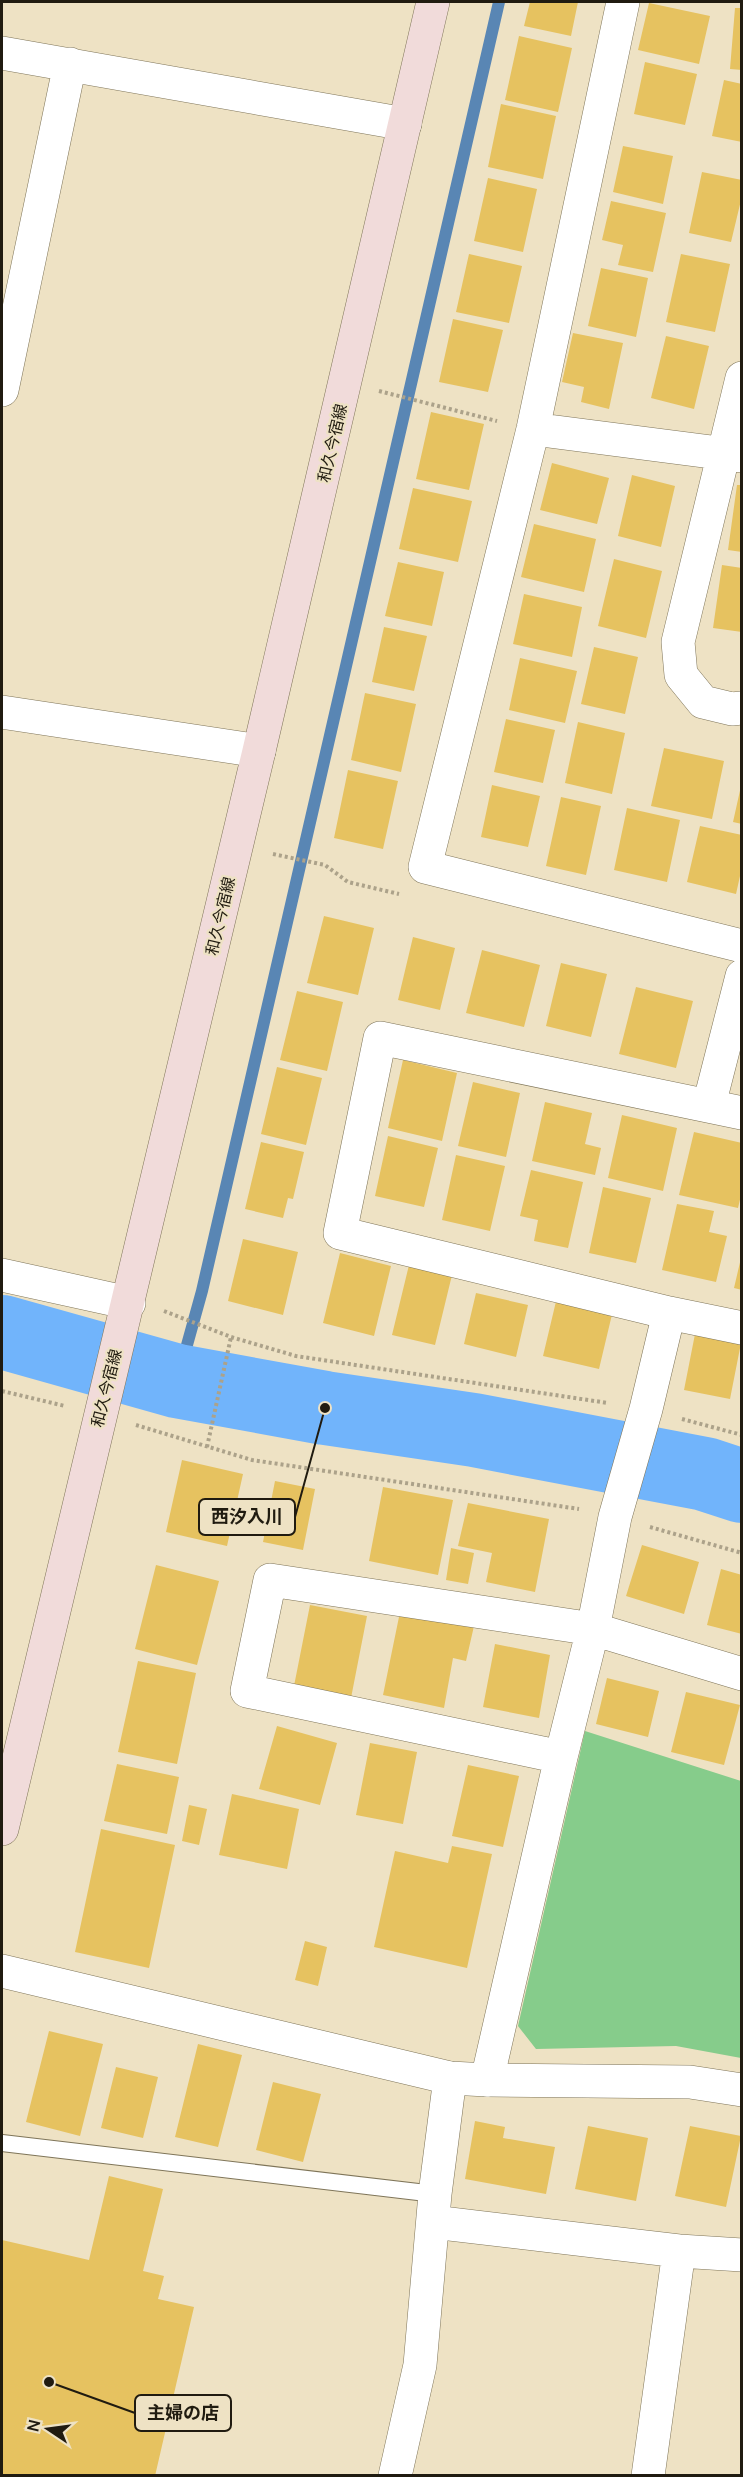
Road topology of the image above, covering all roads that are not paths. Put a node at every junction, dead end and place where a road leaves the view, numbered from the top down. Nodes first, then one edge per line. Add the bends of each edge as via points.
1 (433, 2) edge
2 (623, 2) edge
3 (2, 53) edge
4 (70, 64) junction
5 (405, 124) junction
6 (741, 378) edge
7 (2, 390) edge
8 (533, 429) junction
9 (732, 454) edge
10 (741, 708) edge
11 (2, 712) edge
12 (259, 752) junction
13 (741, 946) edge
14 (741, 976) edge
15 (709, 1105) junction
16 (741, 1113) edge
17 (2, 1275) edge
18 (127, 1310) junction
19 (669, 1313) junction
20 (741, 1328) edge
21 (593, 1629) junction
22 (741, 1674) edge
23 (561, 1758) junction
24 (2, 1829) edge
25 (2, 1971) edge
26 (450, 2078) junction
27 (488, 2080) junction
28 (741, 2090) edge
29 (2, 2143) edge
30 (434, 2208) junction
31 (678, 2251) junction
32 (741, 2255) edge
33 (395, 2475) edge
34 (648, 2475) edge

1 - 5 main road, 和久今宿線
2 - 8 street
3 - 4 street
4 - 5 street
4 - 7 street
5 - 12 main road, 和久今宿線
6 - 9 street
8 - 9 street
8 - 13 street via 425,867
9 - 10 street via 678,642 681,675 703,702
11 - 12 street
12 - 18 main road, 和久今宿線
14 - 15 street
15 - 16 street
15 - 19 street via 380,1038 340,1233
17 - 18 street
18 - 24 main road, 和久今宿線
19 - 20 street
19 - 21 street via 615,1517
21 - 22 street
21 - 23 street
21 - 23 street via 270,1580 246,1691
23 - 27 street
25 - 26 street
26 - 27 street
26 - 30 street
27 - 28 street via 690,2082
29 - 30 lane
30 - 31 street
30 - 33 street via 420,2365
31 - 32 street
31 - 34 street

